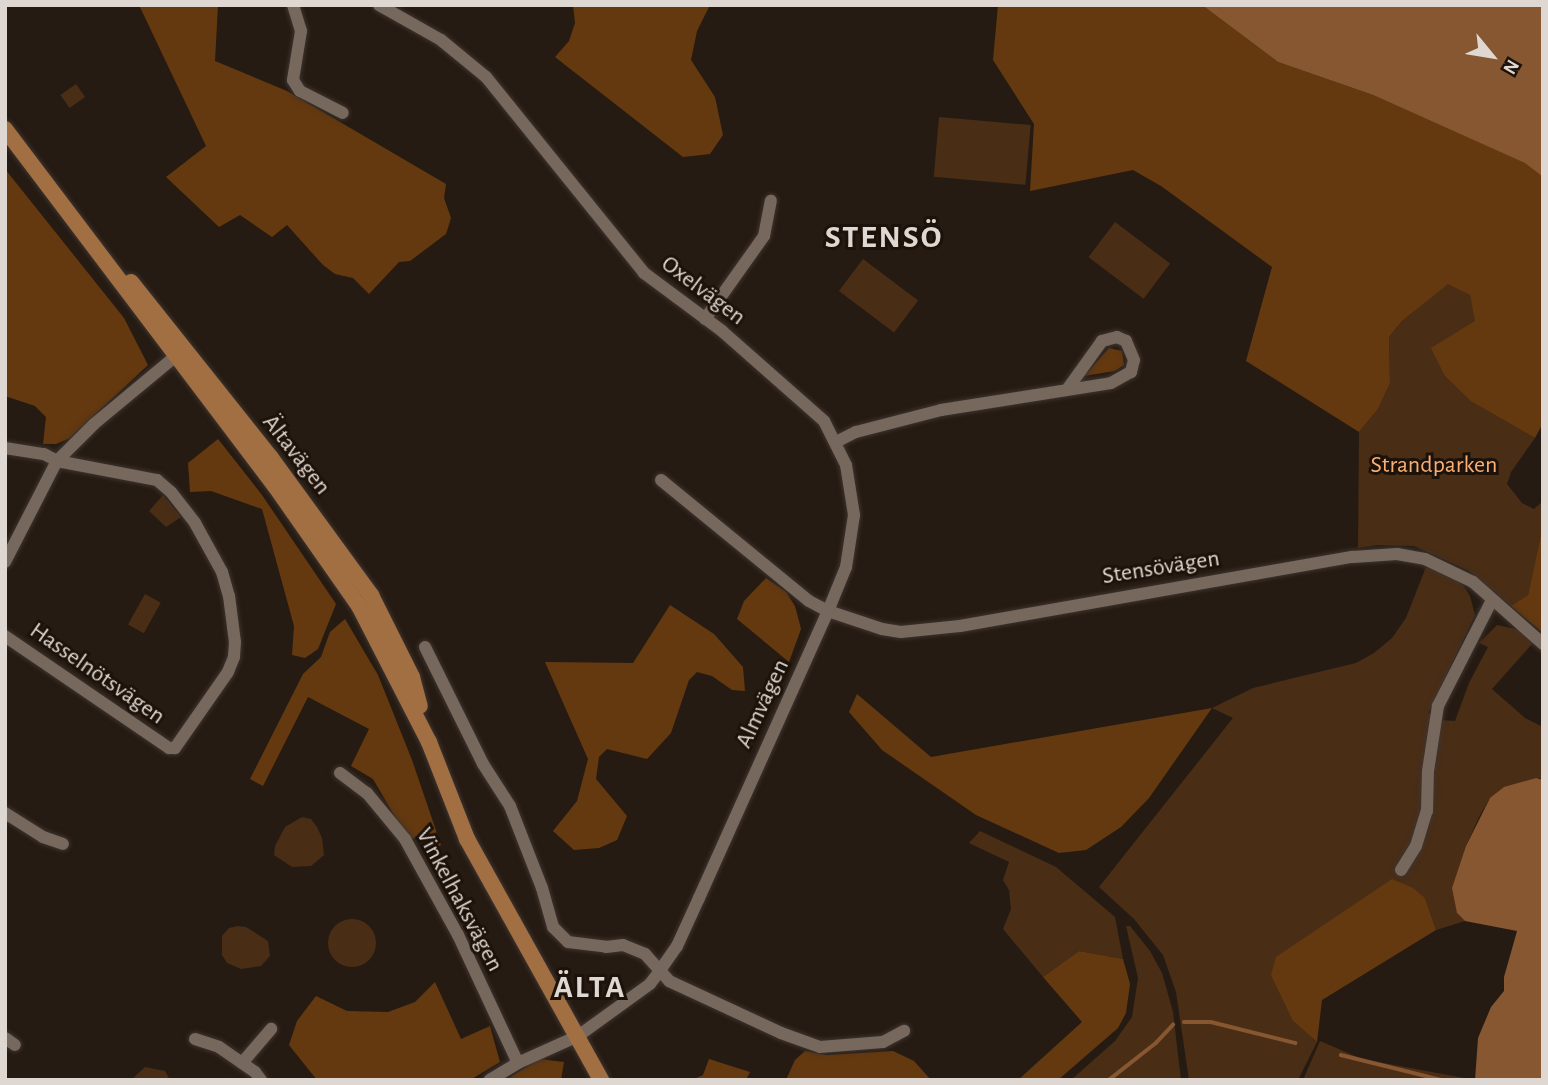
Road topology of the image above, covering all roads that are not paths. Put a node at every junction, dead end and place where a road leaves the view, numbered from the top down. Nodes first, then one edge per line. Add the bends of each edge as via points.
1 (293, 5) edge
2 (379, 5) edge
3 (343, 113) dead end
4 (5, 129) edge
5 (771, 201) dead end
6 (705, 319) junction
7 (179, 353) junction
8 (1069, 387) junction
9 (836, 442) junction
10 (5, 448) edge
11 (57, 461) junction
12 (661, 480) dead end
13 (5, 562) edge
14 (1492, 600) junction
15 (828, 611) junction
16 (5, 636) edge
17 (1543, 644) edge
18 (425, 647) dead end
19 (340, 773) dead end
20 (5, 813) edge
21 (63, 844) dead end
22 (1401, 870) dead end
23 (659, 972) junction
24 (271, 1029) dead end
25 (904, 1031) dead end
26 (578, 1036) junction
27 (195, 1039) dead end
28 (242, 1063) junction
29 (518, 1063) junction
30 (261, 1080) edge
31 (490, 1080) edge
32 (601, 1080) edge

1 - 3 street via 301,31 293,80 300,91
2 - 6 street, Oxelvägen via 440,40 486,77 644,273
4 - 7 main road, Ältavägen via 78,225 166,322
5 - 6 street via 764,236
6 - 9 street, Oxelvägen via 824,421
7 - 11 street
7 - 26 main road, Ältavägen via 347,588 378,639 429,742 467,839
8 - 8 street via 1102,341 1117,337 1126,341 1135,360 1131,372 1111,383
8 - 9 street via 941,410 856,432
9 - 15 street, Almvägen via 846,465 853,515 846,567
10 - 11 street via 44,454
11 - 13 street
11 - 16 street, Hasselnötsvägen via 157,480 171,492 195,523 222,572 234,622 234,657 175,748 169,748
12 - 15 street, Stensövägen via 809,601
14 - 15 street, Stensövägen via 1451,569 1397,554 901,632
14 - 17 street, Stensövägen
14 - 22 street via 1438,706 1427,811 1416,846
15 - 23 street, Almvägen via 677,946
18 - 23 street via 483,764 510,806 553,927 568,943 623,945 645,954
19 - 29 street, Vinkelhaksvägen via 367,793 405,839 458,935
20 - 21 street
23 - 25 street via 744,1017 820,1047 883,1042
23 - 26 street, Almvägen via 650,984
24 - 28 street
26 - 29 street, Almvägen
26 - 32 main road, Ältavägen
27 - 28 street via 219,1047
28 - 30 street
29 - 31 street, Almvägen

